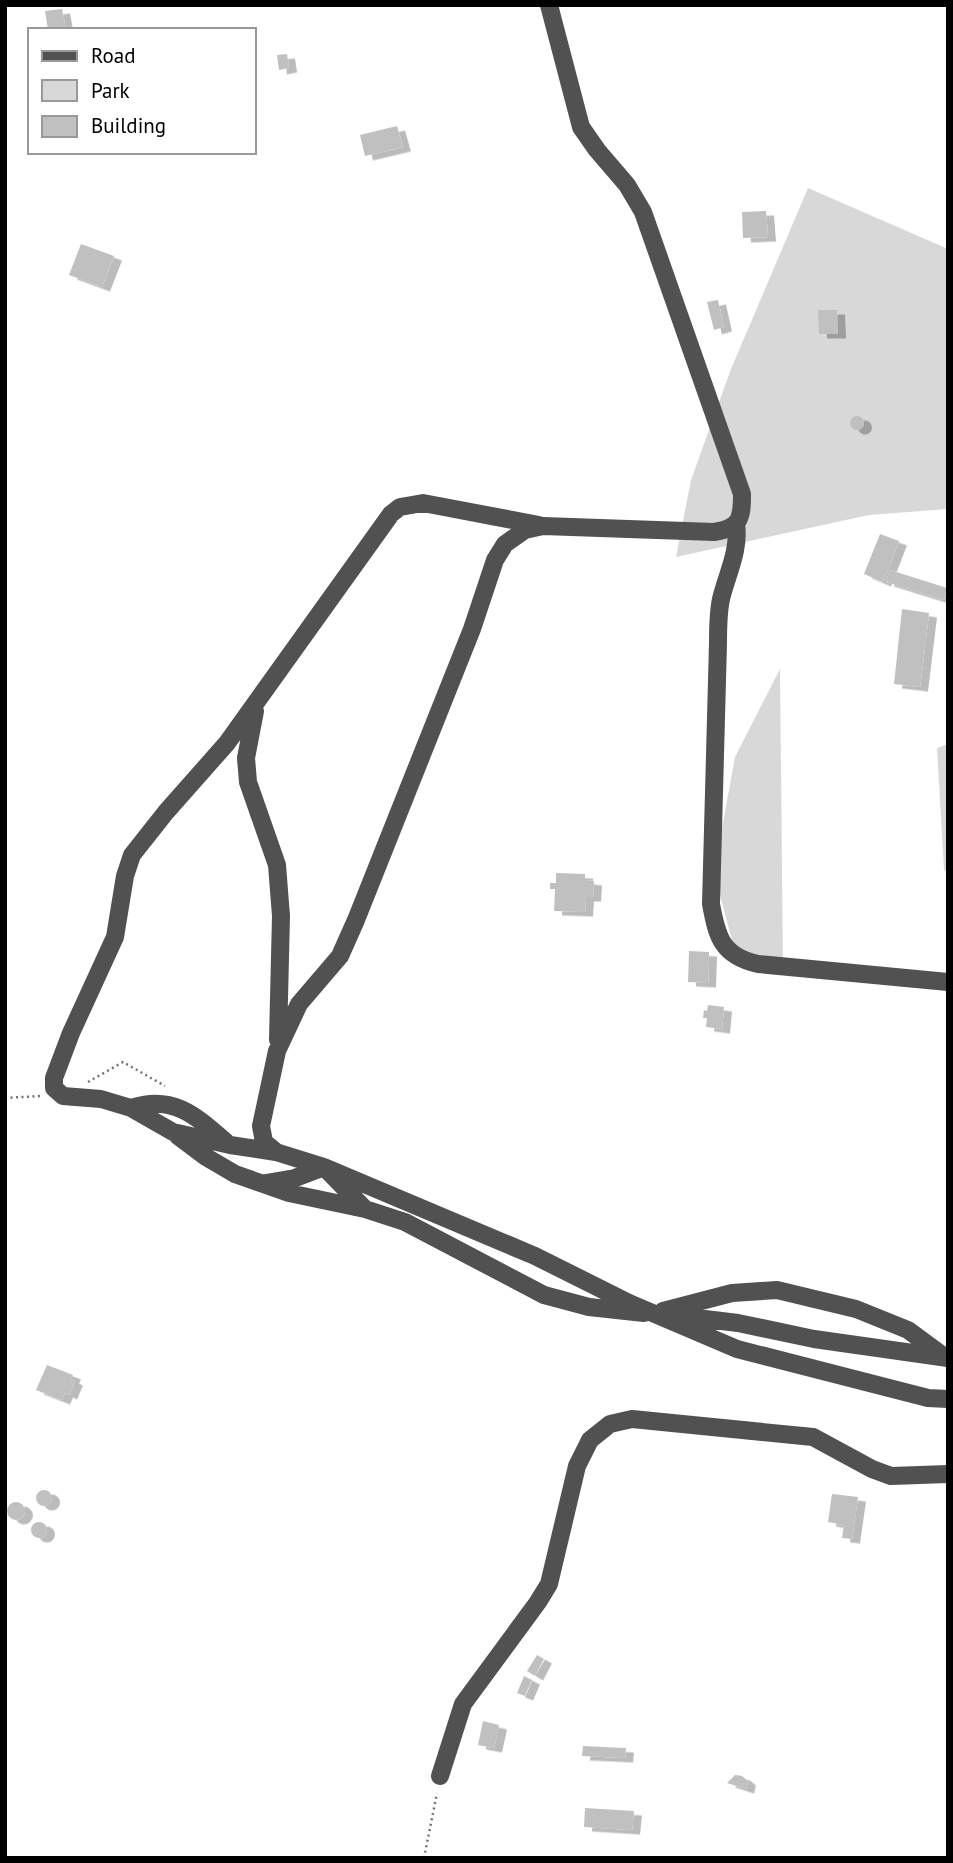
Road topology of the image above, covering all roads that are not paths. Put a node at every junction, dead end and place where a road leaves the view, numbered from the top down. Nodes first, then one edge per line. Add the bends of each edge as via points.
1 (549, 5) edge
2 (736, 524) junction
3 (542, 526) junction
4 (258, 702) junction
5 (948, 982) edge
6 (277, 1051) junction
7 (131, 1108) junction
8 (173, 1132) junction
9 (230, 1145) junction
10 (276, 1152) junction
11 (206, 1157) junction
12 (324, 1167) junction
13 (263, 1184) junction
14 (365, 1209) junction
15 (654, 1313) junction
16 (947, 1358) edge
17 (948, 1399) edge
18 (948, 1474) edge
19 (440, 1776) road end

1 - 2 street via 581,127 643,212 742,494 742,512
2 - 3 street via 714,532
2 - 5 street via 734,556 719,609 711,904 720,941 730,952 758,964
3 - 4 street via 423,503 400,507 382,525
3 - 6 street via 524,530 505,544 495,560 356,920 340,956 299,1004
4 - 6 street via 246,758 248,782 277,865 281,916
4 - 7 street via 132,855 115,937 54,1078 54,1088 63,1096 101,1099
6 - 10 street via 261,1126 264,1142
7 - 8 street
7 - 9 street via 149,1102 170,1104 191,1114
8 - 9 street
8 - 11 street
9 - 10 street
10 - 11 street via 251,1158
10 - 12 street
11 - 13 street
12 - 13 street
12 - 14 street
12 - 15 street via 535,1256
13 - 14 street
14 - 15 street via 405,1222 544,1295 598,1308
15 - 16 street
15 - 16 street via 699,1299 777,1290 867,1313 908,1330
15 - 17 street via 737,1349 928,1398
18 - 19 street via 891,1476 813,1437 632,1419 610,1424 590,1440 577,1466 549,1584 463,1704

